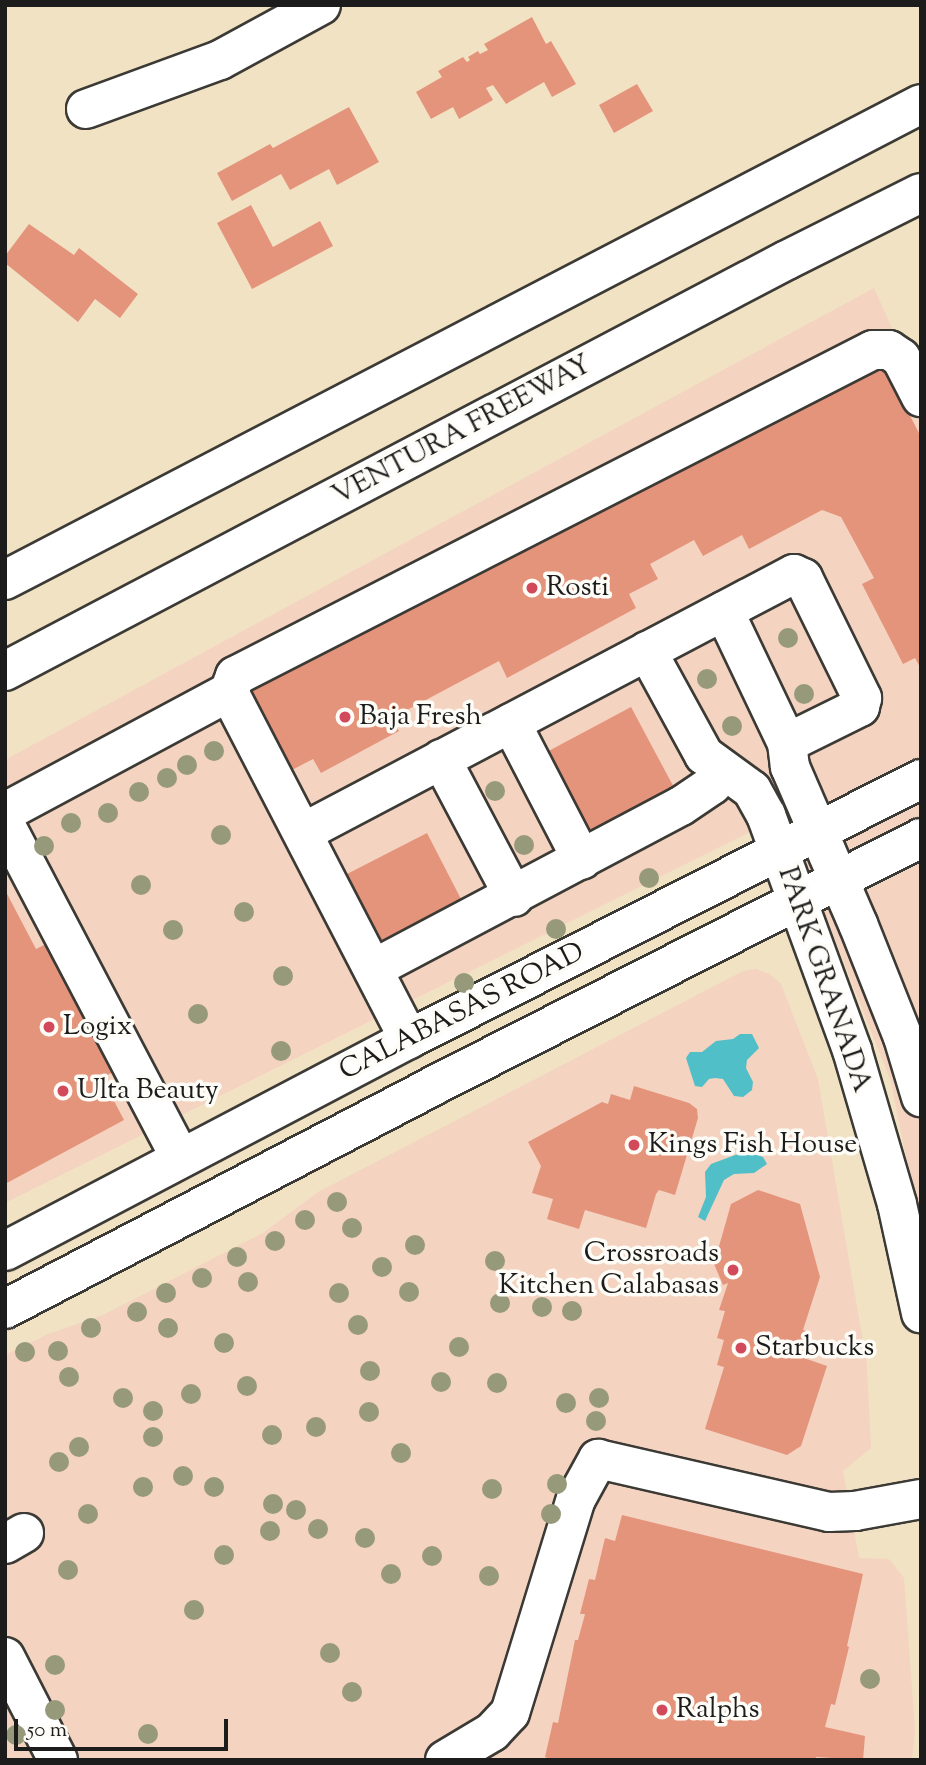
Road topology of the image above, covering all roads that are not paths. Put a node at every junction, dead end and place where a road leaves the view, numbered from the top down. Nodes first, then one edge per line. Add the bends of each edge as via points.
1 (321, 5) edge
2 (921, 104) edge
3 (86, 109) dead end
4 (921, 193) edge
5 (921, 397) edge
6 (5, 580) edge
7 (724, 611) junction
8 (647, 651) junction
9 (5, 671) edge
10 (229, 692) junction
11 (511, 723) junction
12 (787, 743) junction
13 (441, 759) junction
14 (724, 773) junction
15 (921, 779) edge
16 (5, 812) edge
17 (5, 824) edge
18 (304, 831) junction
19 (819, 831) junction
20 (921, 838) edge
21 (779, 850) junction
22 (582, 860) junction
23 (840, 880) junction
24 (513, 897) junction
25 (797, 900) junction
26 (373, 969) junction
27 (409, 1039) junction
28 (433, 1086) junction
29 (921, 1097) edge
30 (180, 1158) junction
31 (5, 1251) edge
32 (5, 1309) edge
33 (921, 1313) edge
34 (921, 1499) edge
35 (5, 1657) edge
36 (58, 1760) edge
37 (445, 1760) edge

1 - 3 main road via 220,60
2 - 6 main road
4 - 9 main road, VENTURA FREEWAY
5 - 10 main road via 901,358 889,350 873,350 235,676
7 - 8 main road
7 - 12 main road, PARK GRANADA
7 - 12 main road via 794,574 803,578 862,698 860,706
8 - 11 main road
8 - 14 main road, PARK GRANADA via 704,755
10 - 16 main road
10 - 18 main road
11 - 13 main road
11 - 22 main road
12 - 19 main road, PARK GRANADA via 790,767
13 - 18 main road
13 - 24 main road
14 - 21 main road, PARK GRANADA via 752,790
14 - 22 main road via 681,806
15 - 19 main road, CALABASAS ROAD
17 - 30 main road
18 - 26 main road
19 - 21 main road, CALABASAS ROAD
19 - 23 main road, PARK GRANADA
20 - 23 main road, CALABASAS ROAD
21 - 25 main road, PARK GRANADA
21 - 27 main road, CALABASAS ROAD
22 - 24 main road
23 - 25 main road, CALABASAS ROAD
23 - 29 main road, PARK GRANADA via 903,1037
24 - 26 main road
25 - 28 main road, CALABASAS ROAD
25 - 33 main road, PARK GRANADA via 852,1050 900,1216
26 - 27 main road
27 - 28 main road
27 - 30 main road, CALABASAS ROAD
28 - 32 main road, CALABASAS ROAD
30 - 31 main road, CALABASAS ROAD
34 - 37 main road via 829,1512 598,1459 576,1499 510,1713 492,1732
35 - 36 main road

